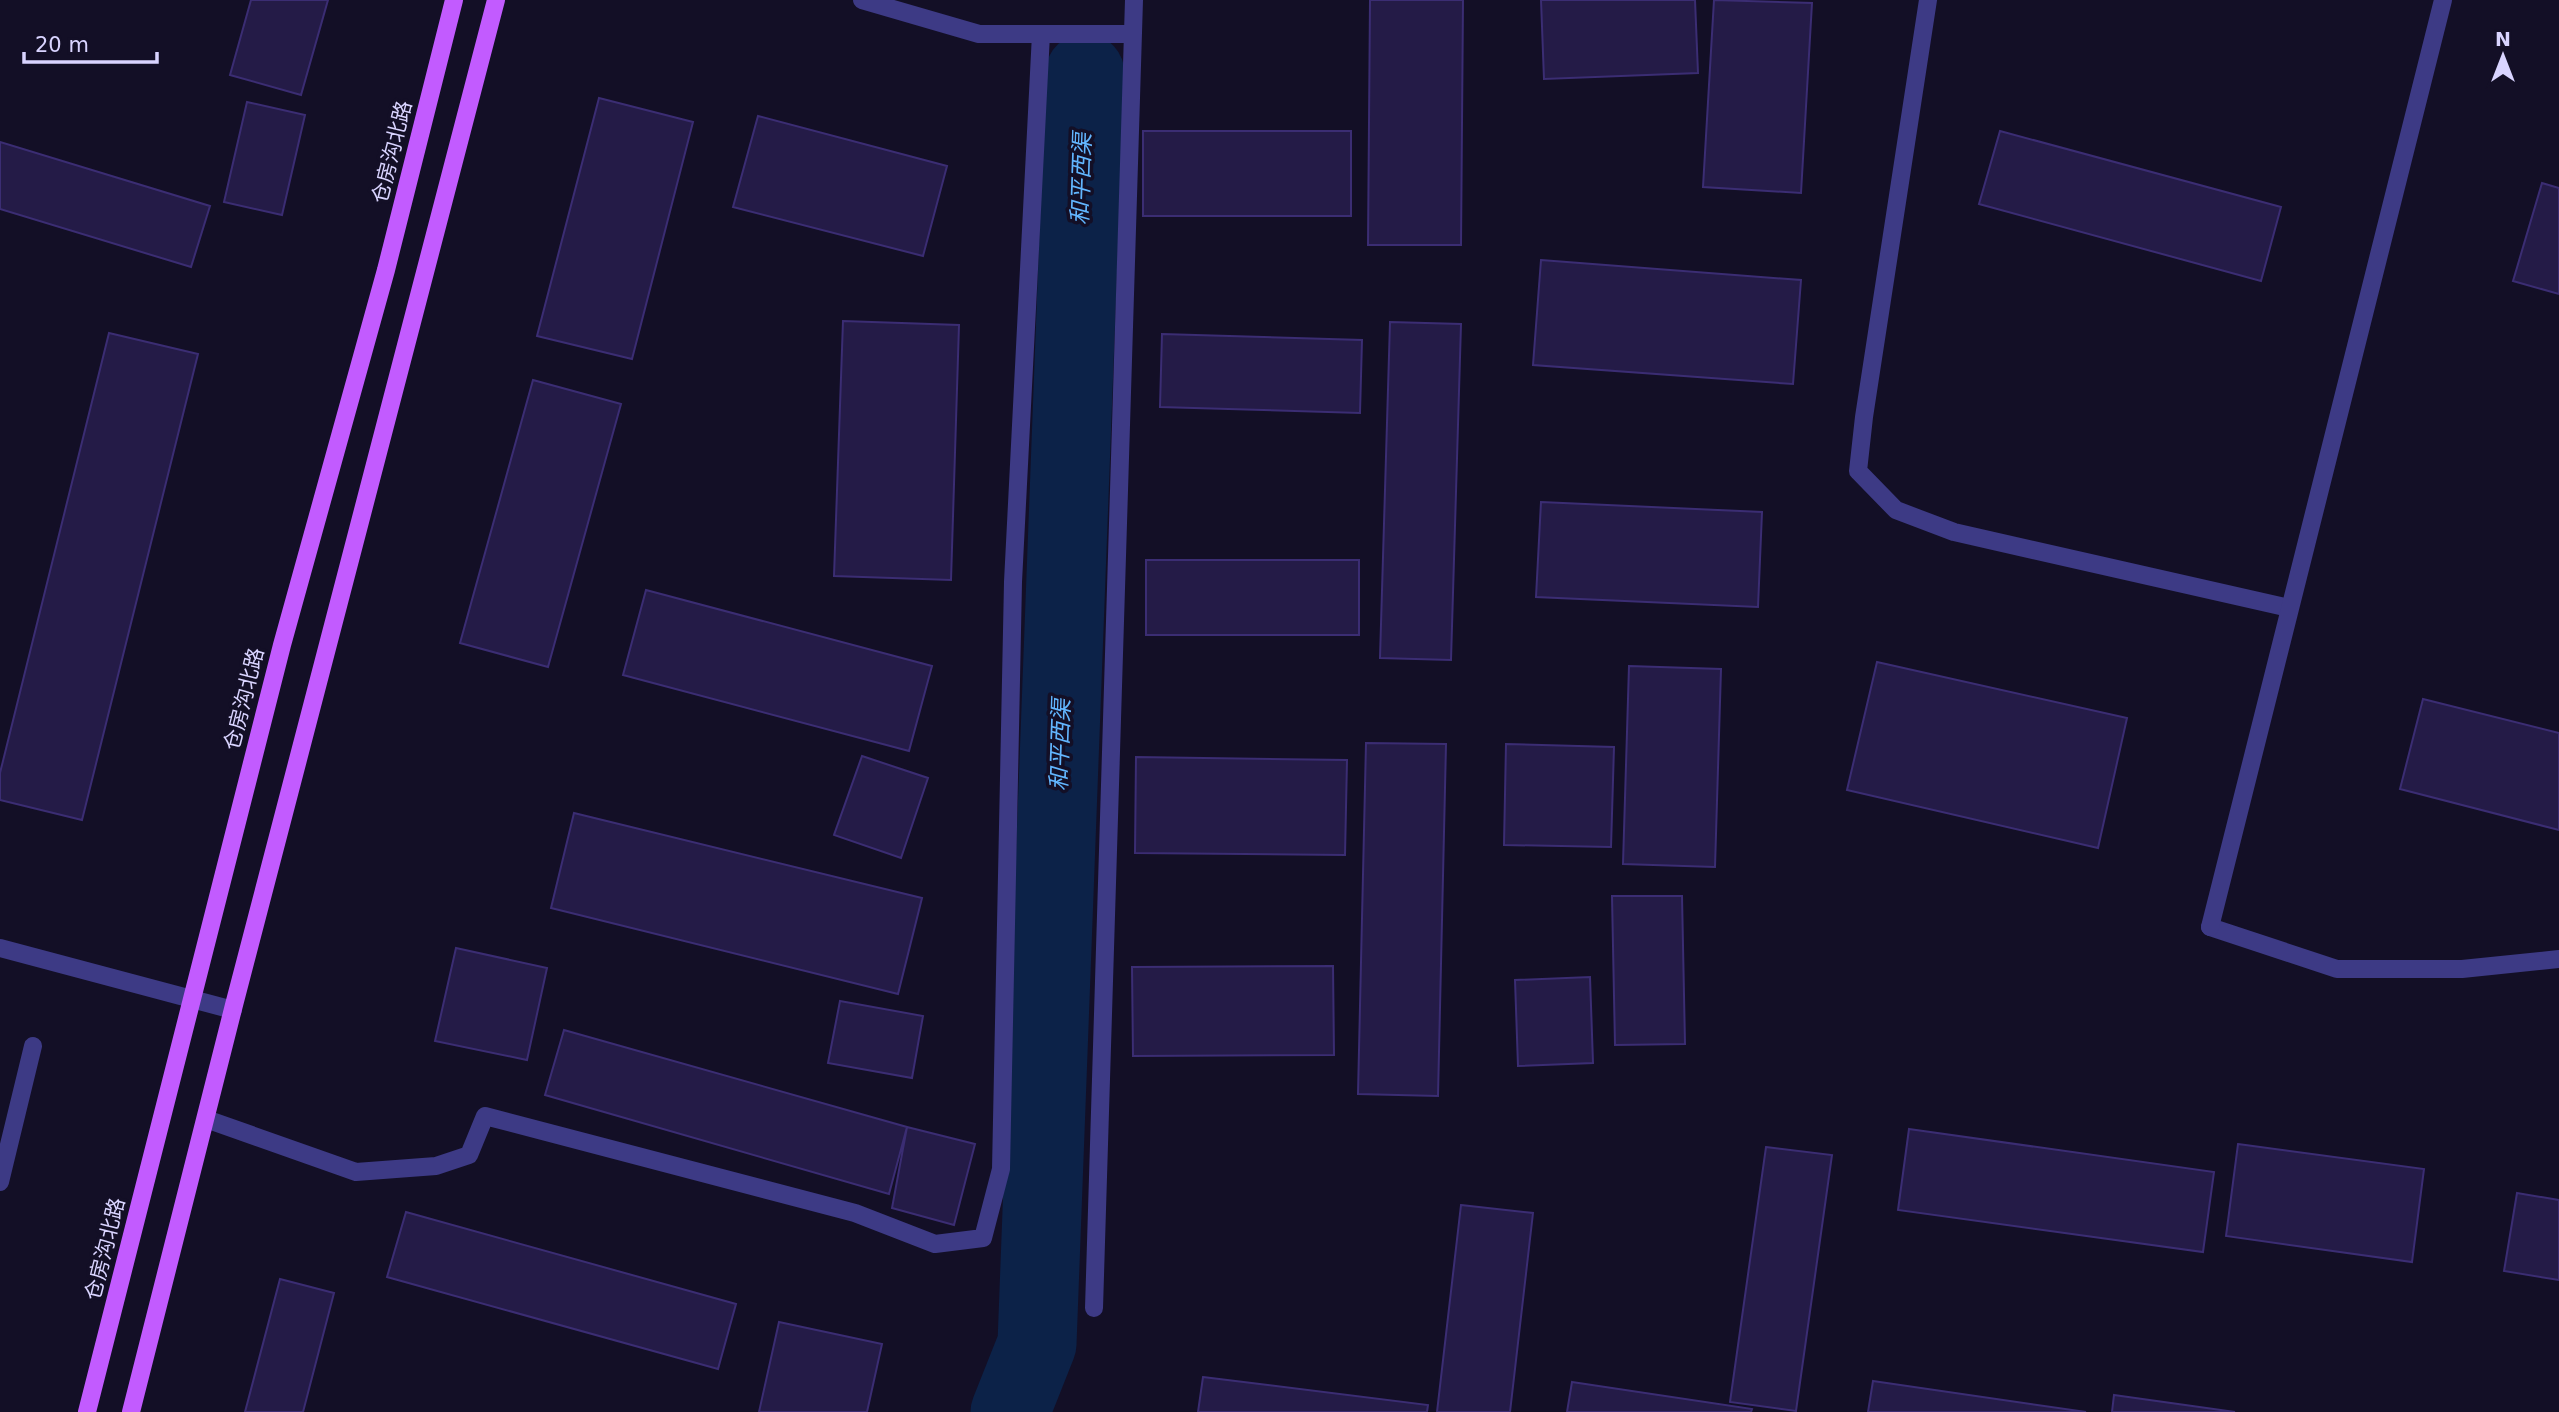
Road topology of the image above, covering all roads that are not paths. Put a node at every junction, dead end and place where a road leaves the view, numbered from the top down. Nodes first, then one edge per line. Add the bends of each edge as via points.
1 (454, 0) edge
2 (496, 0) edge
3 (862, 0) edge
4 (1134, 0) edge
5 (1928, 0) edge
6 (2442, 0) edge
7 (1041, 34) junction
8 (1133, 34) junction
9 (2290, 608) junction
10 (0, 947) edge
11 (2559, 959) edge
12 (192, 999) junction
13 (233, 1010) junction
14 (33, 1046) dead end
15 (206, 1119) junction
16 (0, 1182) edge
17 (1094, 1308) dead end
18 (87, 1412) edge
19 (131, 1412) edge

1 - 12 main road, 仓房沟北路
2 - 13 main road
3 - 7 street via 979,34
4 - 8 street
5 - 9 street via 1858,471 1896,509 1954,532
6 - 9 street
7 - 8 street
7 - 15 street via 1013,582 1001,1169 983,1238 934,1244 855,1213 485,1116 469,1155 436,1166 379,1172 356,1172
8 - 17 street
9 - 11 street via 2210,927 2337,969 2462,969
10 - 12 street
12 - 13 street
12 - 18 main road, 仓房沟北路
13 - 15 main road
14 - 16 street
15 - 19 main road

